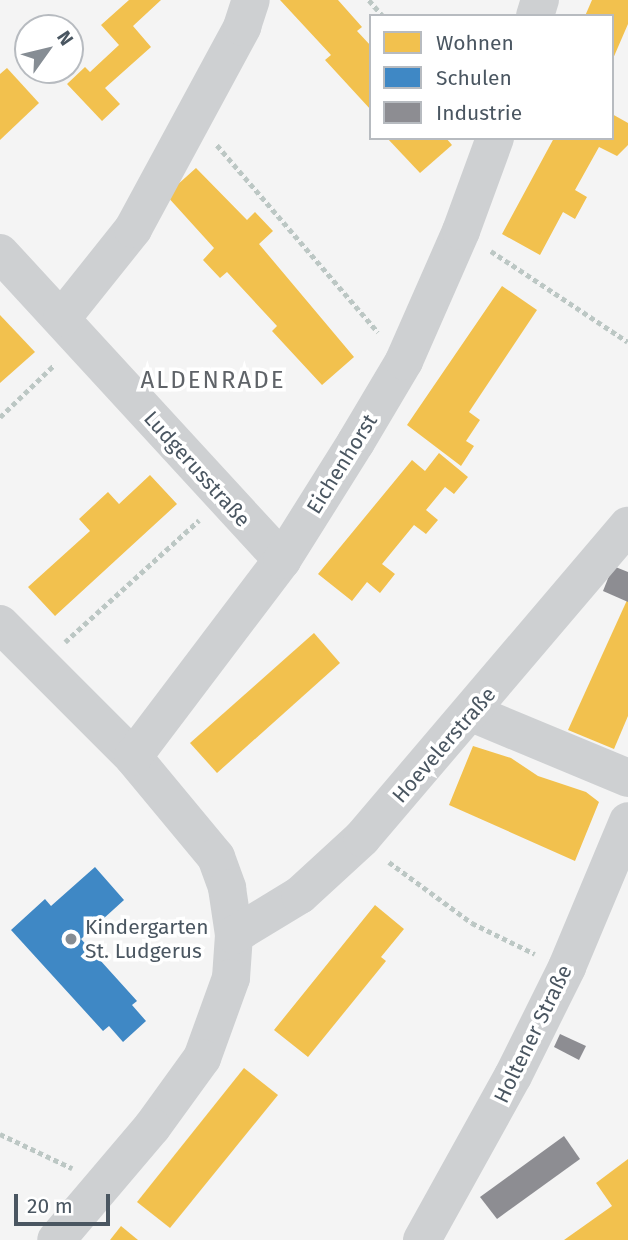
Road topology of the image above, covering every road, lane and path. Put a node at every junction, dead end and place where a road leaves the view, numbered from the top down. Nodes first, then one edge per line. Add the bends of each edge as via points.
1 (251, 0) edge
2 (369, 0) edge
3 (381, 14) edge
4 (191, 115) junction
5 (494, 140) edge
6 (461, 231) junction
7 (0, 253) edge
8 (71, 329) junction
9 (628, 342) edge
10 (404, 361) junction
11 (0, 417) edge
12 (223, 499) junction
13 (625, 537) edge
14 (282, 560) junction
15 (2, 631) edge
16 (39, 666) junction
17 (472, 713) junction
18 (133, 757) junction
19 (628, 778) edge
20 (628, 821) edge
21 (362, 838) junction
22 (234, 935) junction
23 (567, 967) junction
24 (1, 1135) edge
25 (0, 1142) edge
26 (106, 1181) junction
27 (56, 1240) edge
28 (422, 1240) edge

1 - 4 street via 242,27
2 - 3 path
4 - 8 street via 133,229
4 - 10 path
5 - 6 street, Eichenhorst
6 - 9 path
6 - 10 street, Eichenhorst
7 - 8 street, Ludgerusstraße
8 - 11 path
8 - 12 street, Ludgerusstraße
10 - 14 street, Eichenhorst
12 - 14 street, Ludgerusstraße
12 - 16 path
13 - 17 street, Hoevelerstraße
14 - 18 street, Eichenhorst
15 - 16 street
16 - 18 street
17 - 19 street
17 - 21 street, Hoevelerstraße
18 - 22 street via 216,857 227,888
20 - 23 street, Holtener Straße
21 - 22 street, Hoevelerstraße via 300,895
21 - 23 path via 472,923
22 - 26 street via 231,978 202,1058
23 - 28 street, Holtener Straße
24 - 25 path
24 - 26 path
26 - 27 street

